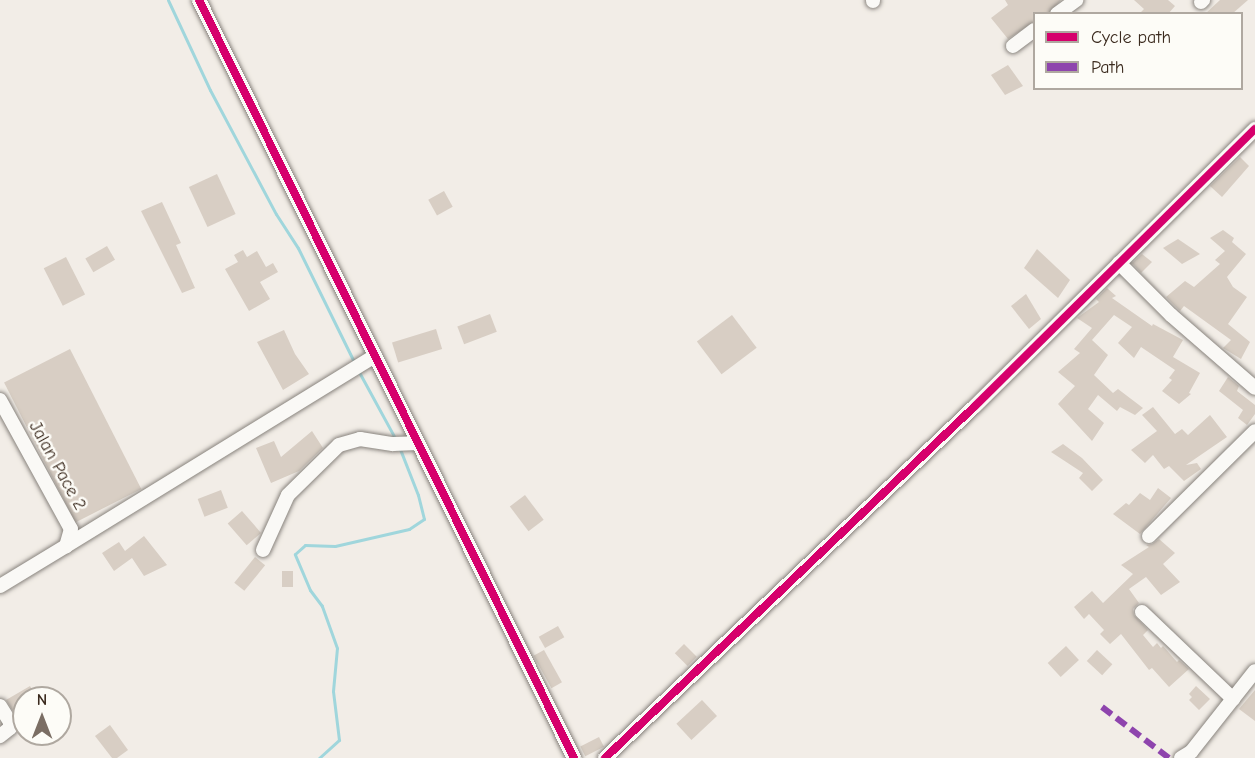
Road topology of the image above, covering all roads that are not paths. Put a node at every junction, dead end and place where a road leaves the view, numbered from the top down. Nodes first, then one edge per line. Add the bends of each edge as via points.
1 (199, 0) edge
2 (1076, 0) edge
3 (1060, 12) edge
4 (1033, 31) edge
5 (1013, 46) dead end
6 (1255, 129) edge
7 (1119, 263) junction
8 (375, 356) junction
9 (1255, 388) edge
10 (0, 400) edge
11 (1255, 431) edge
12 (418, 443) junction
13 (1149, 536) dead end
14 (66, 546) junction
15 (262, 550) dead end
16 (0, 586) edge
17 (1142, 612) dead end
18 (1255, 671) edge
19 (1233, 699) junction
20 (0, 706) edge
21 (0, 736) edge
22 (1191, 756) edge
23 (574, 758) edge
24 (605, 758) edge

1 - 8 street
2 - 3 street
4 - 5 street
6 - 7 street
7 - 9 street via 1171,315
7 - 24 street via 975,406
8 - 12 street
8 - 14 street
10 - 14 street, Jalan Pace 2 via 71,529
11 - 13 street
12 - 15 street via 360,439 339,446 288,495
12 - 23 street
14 - 16 street
17 - 19 street
18 - 19 street
19 - 22 street
20 - 21 street via 10,722 8,730

